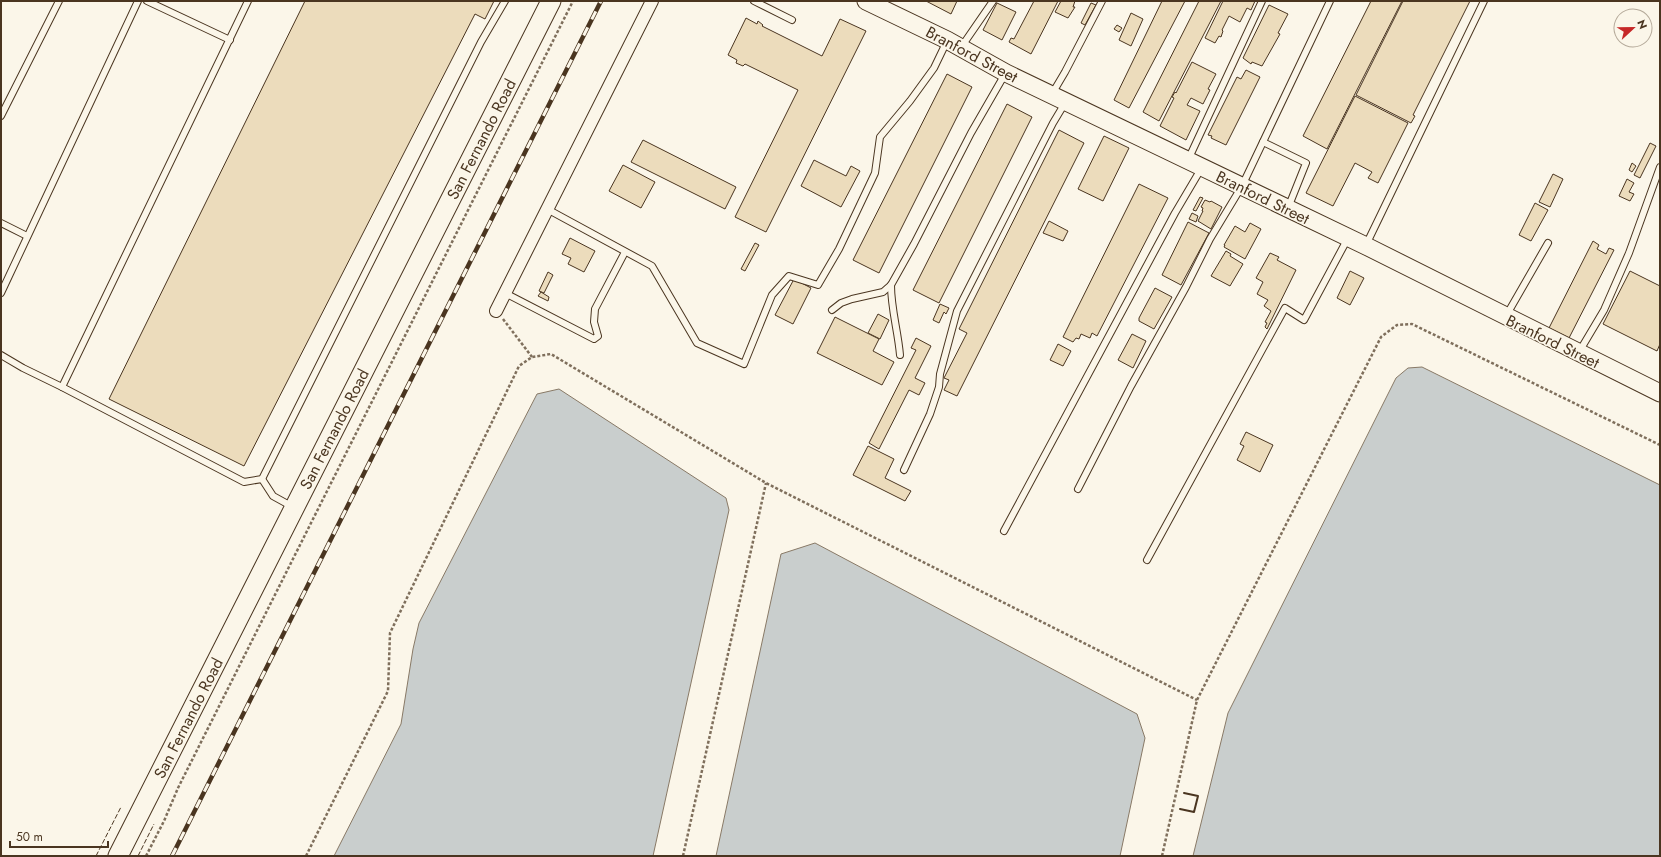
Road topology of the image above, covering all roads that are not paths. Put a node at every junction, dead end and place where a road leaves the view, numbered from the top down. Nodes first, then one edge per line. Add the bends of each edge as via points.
1 (59, 1) edge
2 (138, 1) edge
3 (147, 1) edge
4 (248, 1) edge
5 (505, 1) edge
6 (551, 1) edge
7 (652, 1) edge
8 (754, 1) edge
9 (866, 1) edge
10 (993, 1) edge
11 (1102, 1) edge
12 (1262, 1) edge
13 (1330, 1) edge
14 (1484, 1) edge
15 (792, 20) dead end
16 (230, 40) junction
17 (954, 44) junction
18 (1006, 72) junction
19 (1059, 98) junction
20 (1, 116) edge
21 (1264, 142) junction
22 (1195, 163) junction
23 (1660, 167) edge
24 (1242, 186) junction
25 (547, 209) junction
26 (1288, 209) junction
27 (1, 223) edge
28 (28, 236) junction
29 (1348, 238) junction
30 (1548, 243) dead end
31 (1366, 246) junction
32 (626, 252) junction
33 (891, 285) junction
34 (1, 293) edge
35 (506, 293) junction
36 (832, 310) dead end
37 (496, 311) road end
38 (1505, 317) junction
39 (1578, 353) junction
40 (1, 355) edge
41 (900, 355) dead end
42 (62, 386) junction
43 (1660, 393) edge
44 (904, 470) dead end
45 (262, 479) junction
46 (1078, 489) dead end
47 (294, 508) junction
48 (1004, 531) dead end
49 (1147, 560) dead end
50 (119, 855) edge

1 - 20 lane
2 - 28 lane
3 - 16 lane
4 - 16 lane
5 - 45 lane via 481,42
6 - 47 main road, San Fernando Road
7 - 25 street
8 - 15 lane
9 - 17 main road, Branford Street
10 - 17 lane
11 - 19 lane via 1066,72
12 - 22 lane
13 - 21 lane
14 - 31 lane
16 - 42 lane
17 - 18 main road, Branford Street
17 - 32 lane via 880,138 875,173 839,249 818,285 789,276 772,295 744,364 697,343 652,266
18 - 19 main road, Branford Street
18 - 33 lane
19 - 22 main road, Branford Street
19 - 44 lane via 1053,123 957,311 940,374 939,387 930,414
21 - 24 lane
21 - 26 lane via 1306,163
22 - 24 main road, Branford Street
22 - 48 lane via 1175,213
23 - 39 lane via 1626,261 1604,310
24 - 26 main road, Branford Street
24 - 46 lane via 1210,239
25 - 32 lane
25 - 35 street
26 - 29 main road, Branford Street
27 - 28 lane
28 - 34 lane
29 - 31 main road, Branford Street
29 - 49 lane via 1304,320 1285,308
30 - 38 lane
31 - 38 main road, Branford Street
32 - 35 lane via 595,309 594,322 598,336 594,339
33 - 36 lane via 883,292 852,299
33 - 41 lane via 891,301
35 - 37 street
38 - 39 main road, Branford Street
39 - 43 main road, Branford Street
40 - 42 lane
42 - 45 lane via 244,482
45 - 47 lane via 273,496
47 - 50 main road, San Fernando Road

